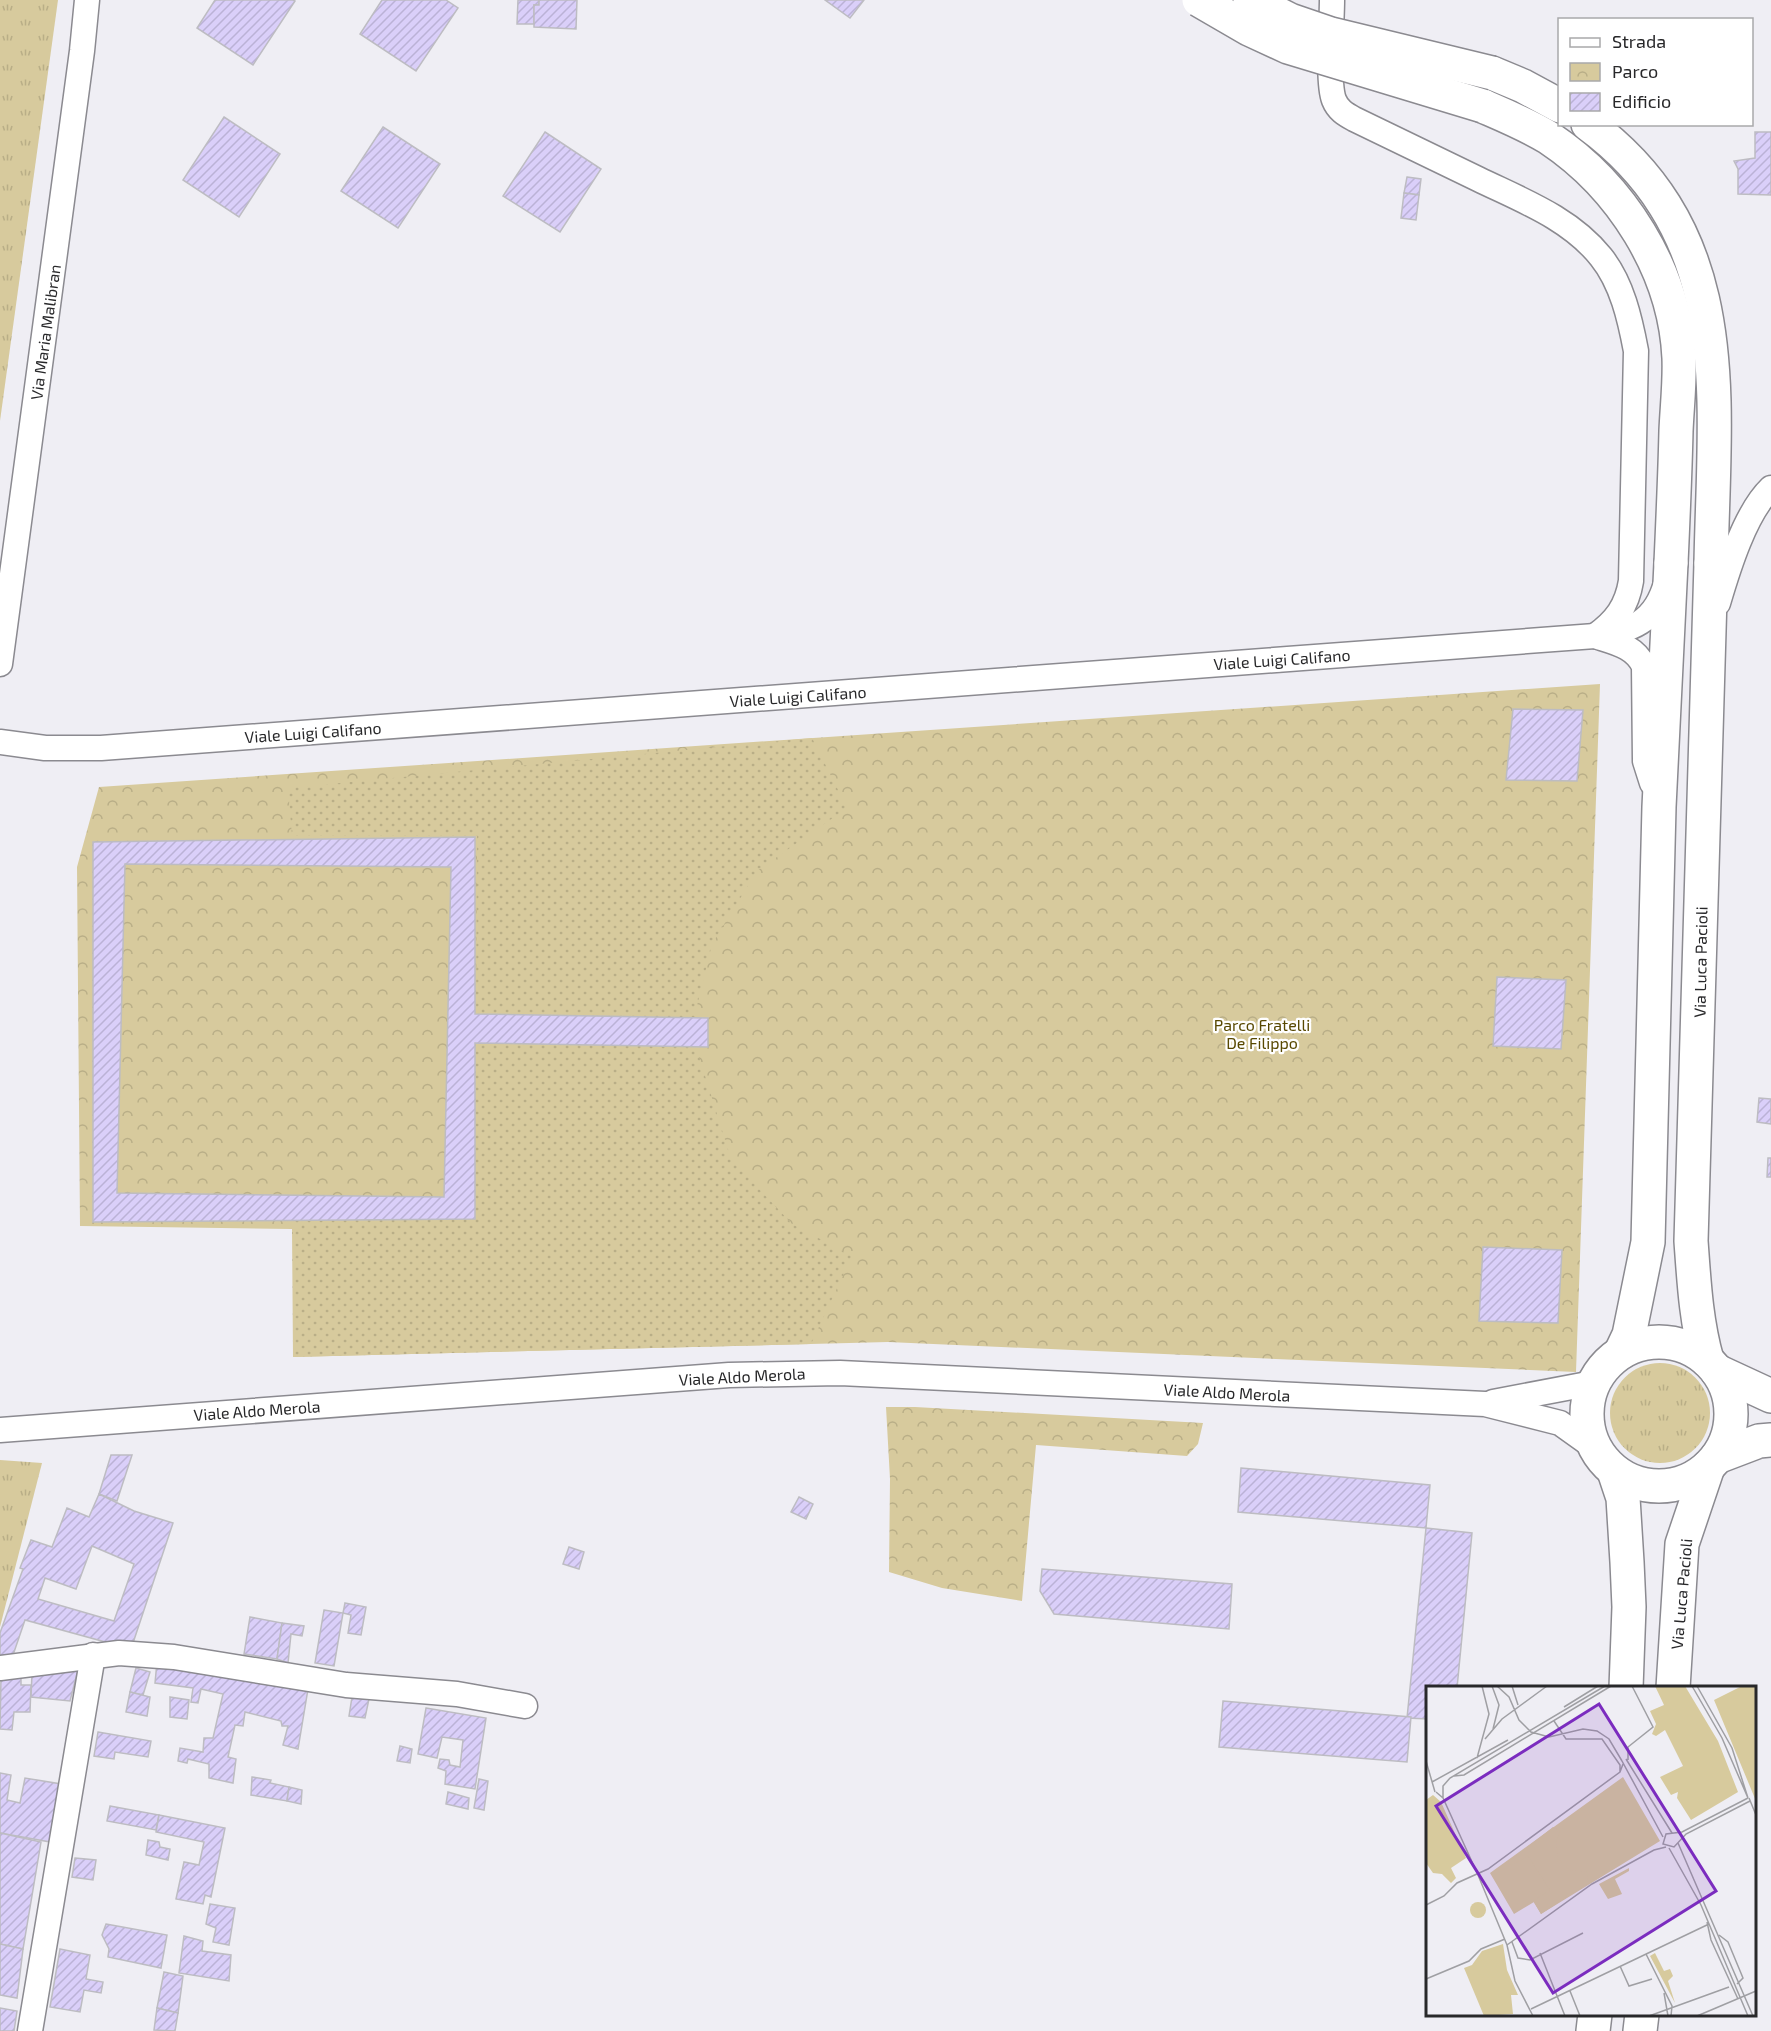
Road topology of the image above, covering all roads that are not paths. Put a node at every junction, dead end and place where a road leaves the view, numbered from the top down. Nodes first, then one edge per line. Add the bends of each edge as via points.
1 (87, 0) edge
2 (1199, 0) edge
3 (1250, 0) edge
4 (1332, 0) edge
5 (1558, 105) edge
6 (1591, 126) edge
7 (1771, 488) edge
8 (1671, 563) junction
9 (1708, 634) junction
10 (1595, 636) junction
11 (0, 664) edge
12 (0, 742) edge
13 (1659, 807) junction
14 (1621, 1352) junction
15 (1712, 1366) junction
16 (1593, 1383) junction
17 (1771, 1396) edge
18 (1485, 1404) junction
19 (0, 1430) edge
20 (1771, 1440) edge
21 (1605, 1460) junction
22 (1712, 1462) junction
23 (93, 1656) junction
24 (0, 1668) edge
25 (1626, 1686) edge
26 (1673, 1686) edge
27 (525, 1706) dead end
28 (1595, 2016) edge
29 (1642, 2016) edge
30 (30, 2031) edge
31 (1593, 2031) edge
32 (1640, 2031) edge

1 - 11 street, Via Maria Malibran
2 - 8 main road, bridge via 1288,47 1483,106 1518,121 1584,167 1620,203 1655,262 1674,322 1679,357
3 - 5 main road, bridge via 1331,34 1492,73
4 - 10 street via 1331,82 1333,98 1341,111 1550,214 1582,236 1602,258 1620,289 1636,351 1631,581 1620,614
6 - 9 main road, Via Luca Pacioli via 1638,168 1659,196 1676,224 1703,294 1713,372
7 - 9 street via 1760,499 1730,564
8 - 10 street, Viale Luigi Califano via 1661,599 1652,613 1624,631
8 - 13 main road
9 - 15 main road, Via Luca Pacioli via 1691,1241 1699,1332
10 - 12 street, Viale Luigi Califano via 101,748 45,748
10 - 13 street, Viale Luigi Califano via 1629,648 1644,666 1645,761
13 - 14 main road via 1648,1242 1629,1335
14 - 15 main road via 1638,1345 1674,1343 1692,1350
14 - 16 main road
15 - 17 main road
15 - 22 main road via 1726,1388 1731,1414 1726,1442
16 - 18 street, Viale Aldo Merola
16 - 21 main road via 1587,1405 1588,1427
18 - 19 street, Viale Aldo Merola via 840,1373 729,1375
18 - 21 street, Viale Aldo Merola via 1560,1423
20 - 22 main road
21 - 22 main road via 1634,1481 1654,1486 1683,1482
21 - 25 main road via 1623,1498 1629,1607
22 - 26 main road, Via Luca Pacioli via 1682,1544
23 - 24 street
23 - 27 street via 119,1653 174,1657
23 - 30 street
28 - 31 main road
29 - 32 main road

